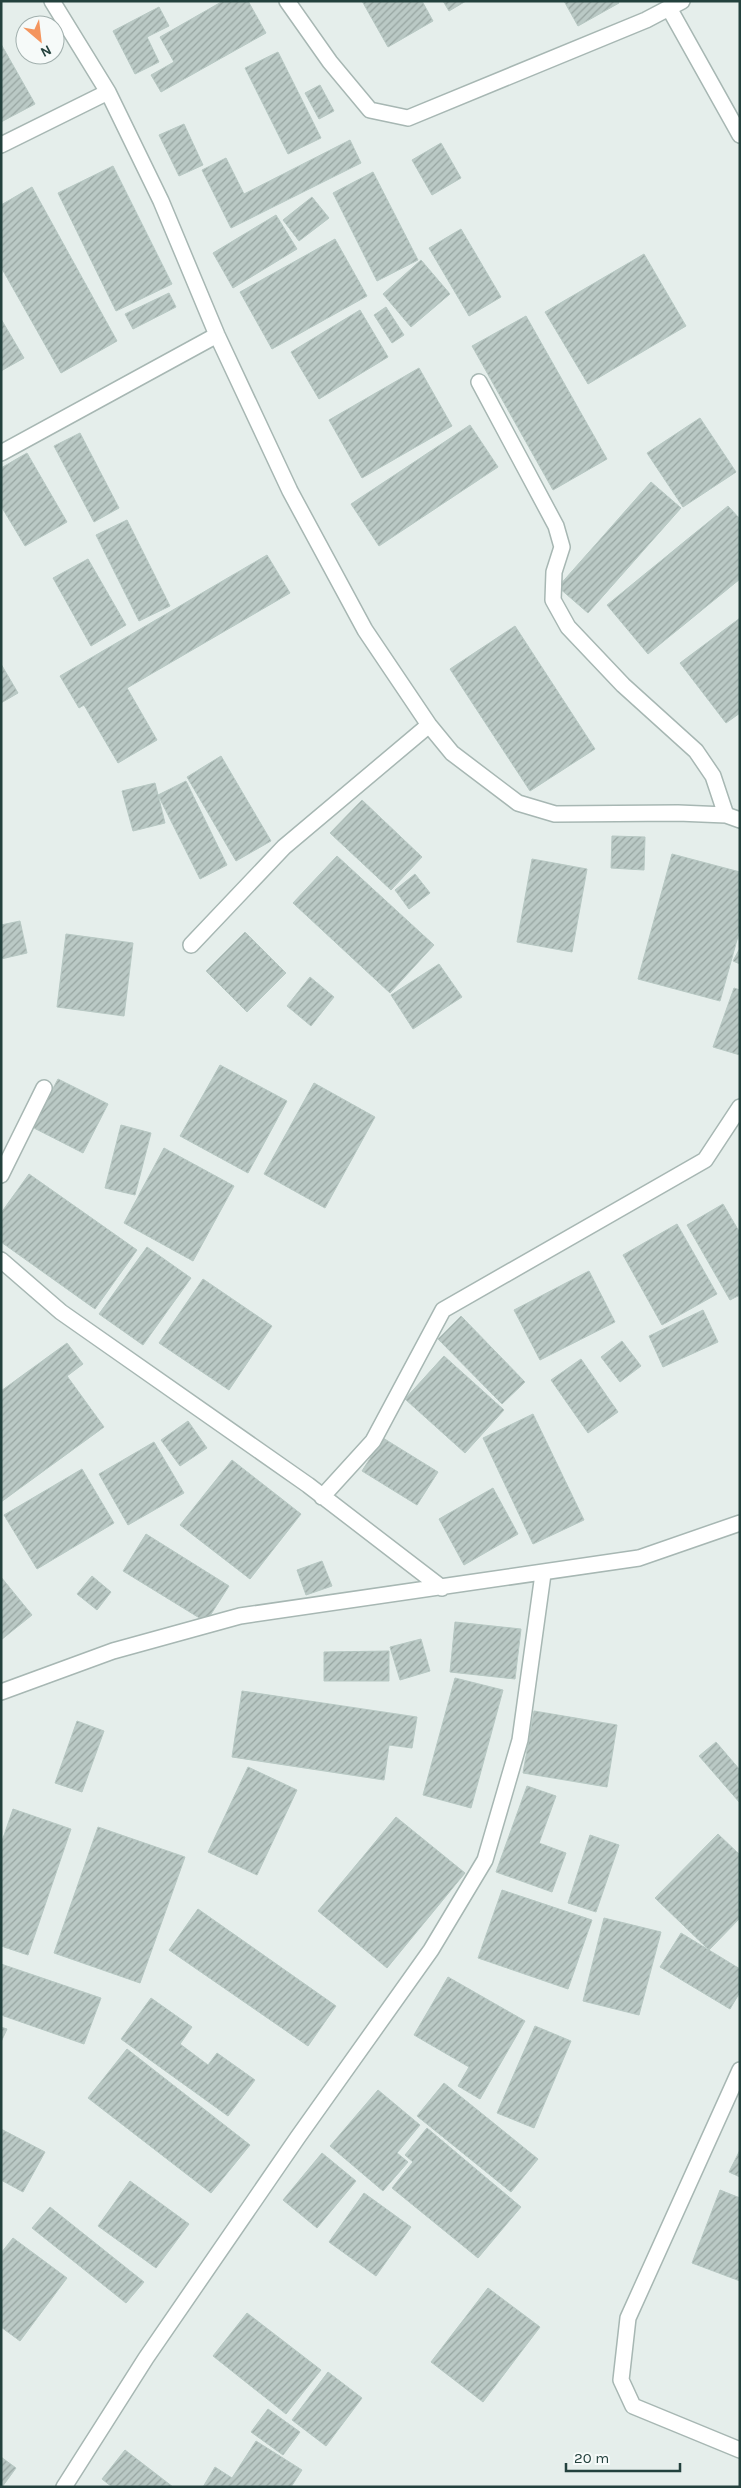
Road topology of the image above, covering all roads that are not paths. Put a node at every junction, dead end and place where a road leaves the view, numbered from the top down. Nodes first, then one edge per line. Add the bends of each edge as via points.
1 (52, 1) edge
2 (287, 1) edge
3 (675, 5) edge
4 (108, 92) junction
5 (740, 135) edge
6 (1, 145) edge
7 (218, 335) junction
8 (479, 382) dead end
9 (1, 453) edge
10 (429, 725) junction
11 (733, 818) edge
12 (191, 945) dead end
13 (44, 1088) dead end
14 (740, 1107) edge
15 (1, 1175) edge
16 (1, 1260) edge
17 (322, 1497) junction
18 (740, 1523) edge
19 (543, 1574) junction
20 (442, 1588) junction
21 (1, 1692) edge
22 (740, 2070) edge
23 (740, 2450) edge
24 (64, 2487) edge

1 - 4 street
2 - 3 street via 330,62 370,110 408,118 646,20
3 - 5 street
4 - 6 street
4 - 7 street via 161,201
7 - 9 street
7 - 10 street via 290,490 365,630
8 - 11 street via 556,526 562,547 554,572 553,600 568,627 623,685 696,751 713,776
10 - 11 street via 452,753 518,804 555,814 678,813
10 - 12 street via 284,847
13 - 15 street
14 - 17 street via 705,1160 443,1310 373,1441
16 - 17 street via 62,1312
17 - 20 street
18 - 19 street via 639,1558
19 - 20 street
19 - 24 street via 520,1740 485,1860 431,1950 146,2358
20 - 21 street via 240,1616 113,1651
22 - 23 street via 628,2318 621,2380 633,2406

